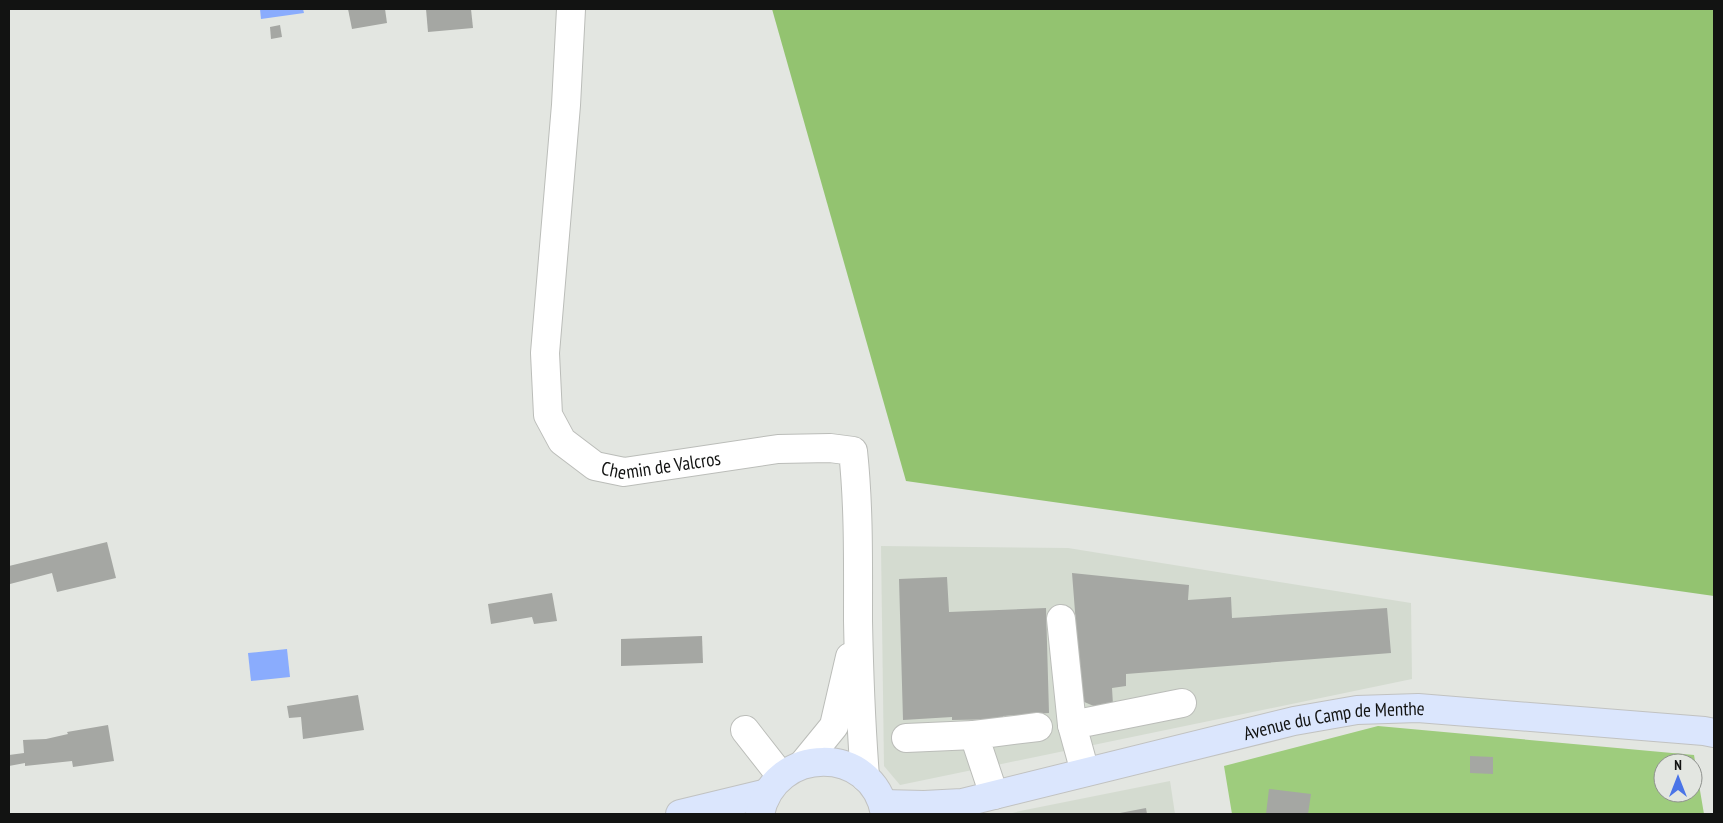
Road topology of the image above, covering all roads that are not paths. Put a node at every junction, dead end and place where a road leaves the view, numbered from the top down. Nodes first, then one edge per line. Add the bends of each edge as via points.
1 (571, 9) edge
2 (1061, 619) dead end
3 (858, 624) junction
4 (1182, 703) dead end
5 (1072, 725) junction
6 (1038, 727) dead end
7 (745, 730) dead end
8 (1714, 733) edge
9 (974, 735) junction
10 (906, 738) dead end
11 (1085, 772) junction
12 (864, 777) junction
13 (778, 787) edge
14 (994, 795) junction
15 (884, 809) edge
16 (951, 809) edge
17 (680, 814) edge

1 - 3 street, Chemin de Valcros via 545,353 548,415 568,446 595,466 624,472 778,449 852,451 858,535
2 - 5 street
3 - 12 street, Chemin de Valcros
3 - 13 street, Chemin de Valcros via 834,726
4 - 5 street
5 - 11 street
6 - 9 street
7 - 13 street
8 - 11 main road, Avenue du Camp de Menthe via 1418,708 1357,710 1294,721
9 - 10 street
9 - 14 street
11 - 14 main road, Avenue du Camp de Menthe
12 - 13 main road via 846,766 825,761
12 - 15 main road via 876,789
13 - 17 main road
14 - 16 main road, Avenue du Camp de Menthe
15 - 16 main road, Avenue du Camp de Menthe via 924,805

